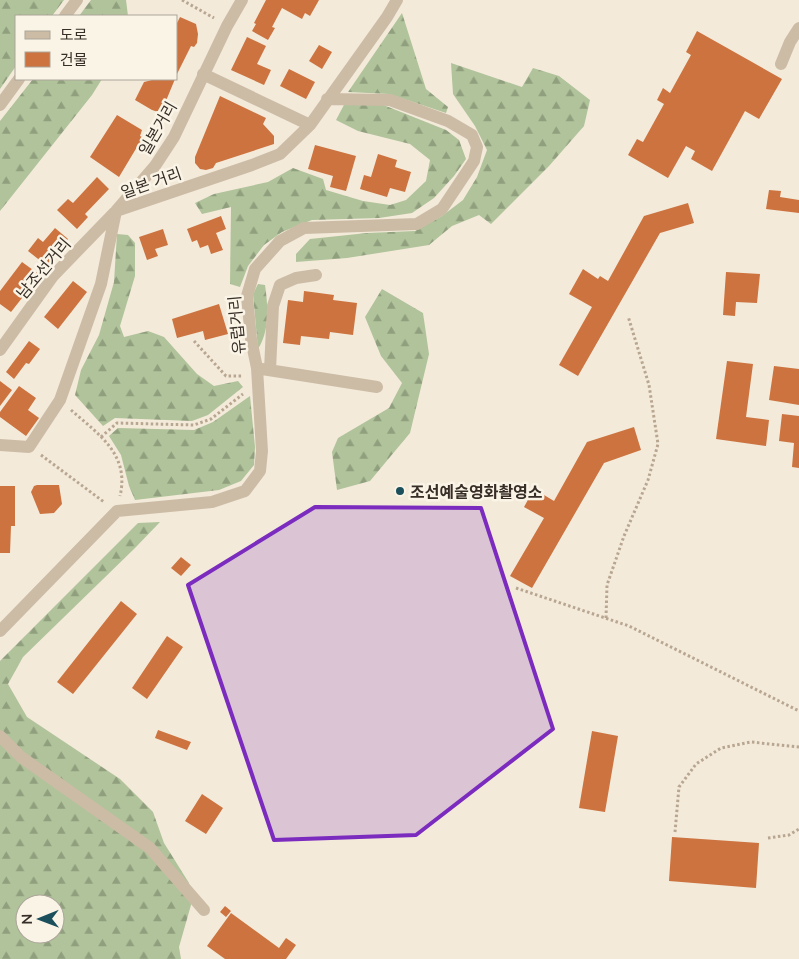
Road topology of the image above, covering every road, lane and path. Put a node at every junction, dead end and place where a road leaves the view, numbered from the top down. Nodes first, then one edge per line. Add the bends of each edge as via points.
1 (77, 0) edge
2 (182, 0) edge
3 (242, 0) edge
4 (396, 0) edge
5 (66, 15) edge
6 (227, 26) junction
7 (799, 28) edge
8 (781, 64) dead end
9 (204, 74) junction
10 (18, 80) edge
11 (327, 99) junction
12 (0, 105) edge
13 (310, 125) junction
14 (116, 211) junction
15 (316, 275) dead end
16 (628, 316) dead end
17 (194, 341) dead end
18 (0, 350) edge
19 (257, 368) junction
20 (270, 370) junction
21 (258, 382) junction
22 (377, 387) dead end
23 (60, 400) junction
24 (101, 437) junction
25 (0, 445) edge
26 (29, 447) junction
27 (117, 511) junction
28 (516, 588) dead end
29 (606, 618) junction
30 (0, 631) edge
31 (799, 711) edge
32 (0, 736) edge
33 (799, 747) edge
34 (799, 829) edge
35 (675, 832) dead end
36 (768, 838) dead end
37 (204, 910) dead end

1 - 5 lane
2 - 6 path
3 - 6 lane, 일본거리
4 - 11 lane, 일본 거리
6 - 9 lane, 일본거리
7 - 8 lane
9 - 13 lane
9 - 14 lane, 일본거리 via 174,137 155,166
10 - 12 lane
11 - 13 lane, 일본 거리
11 - 19 lane, 유럽거리 via 390,100 448,122 472,135 477,147 474,160 442,209 417,224 304,228 280,241 255,269 247,296
13 - 14 lane, 일본 거리 via 280,154
14 - 18 lane, 남조선거리 via 52,276
14 - 23 lane, 일본 거리 via 101,284
15 - 20 lane via 280,285 273,306
16 - 29 path via 649,385 658,444 648,480 607,585
17 - 21 path via 226,376 248,376
19 - 20 lane
19 - 21 lane, 유럽거리
20 - 22 lane
21 - 24 path via 203,422 194,425 117,423
21 - 27 lane, 유럽거리 via 260,471 245,491 212,502
23 - 24 path
23 - 26 lane, 일본 거리
24 - 27 path via 110,445 120,466 122,489
25 - 26 lane
26 - 27 path
27 - 30 lane
28 - 29 path
29 - 31 path via 629,626
32 - 37 lane via 21,757 150,848
33 - 35 path via 752,742 721,748 696,764 679,787
34 - 36 path via 789,835

